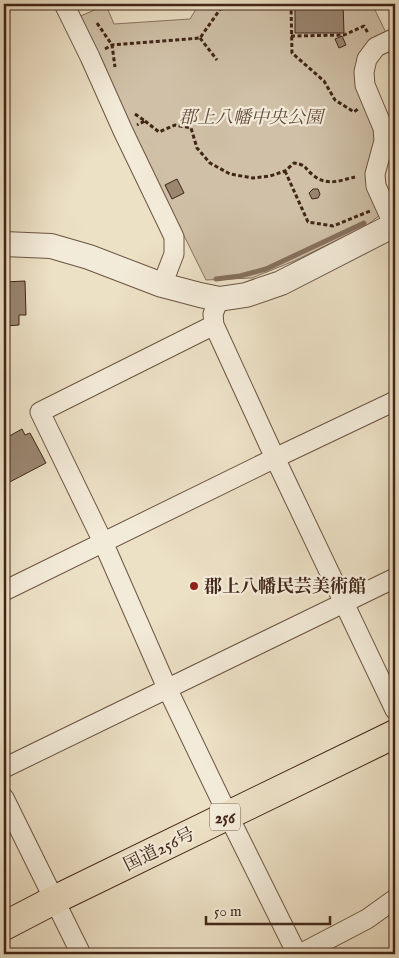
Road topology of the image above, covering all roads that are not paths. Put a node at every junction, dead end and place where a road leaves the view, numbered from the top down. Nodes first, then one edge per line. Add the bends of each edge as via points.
1 (64, 4) edge
2 (395, 38) edge
3 (391, 220) edge
4 (4, 244) edge
5 (162, 285) junction
6 (219, 299) junction
7 (214, 325) junction
8 (395, 401) edge
9 (274, 458) junction
10 (103, 542) junction
11 (395, 578) edge
12 (4, 592) edge
13 (343, 603) junction
14 (167, 688) junction
15 (395, 710) edge
16 (395, 734) edge
17 (4, 768) edge
18 (4, 798) edge
19 (228, 815) junction
20 (395, 899) edge
21 (54, 900) junction
22 (4, 926) edge
23 (81, 954) edge
24 (299, 954) edge

1 - 5 street via 174,237 174,254
2 - 3 street via 376,47 367,59 364,72 365,85 384,141 374,174 376,186
3 - 6 street via 281,283 246,295
4 - 5 street via 50,246 89,256
5 - 6 street
6 - 7 street via 213,314
7 - 9 street
7 - 10 street via 40,412
8 - 9 street
9 - 10 street
9 - 13 street
10 - 12 street
10 - 14 street
11 - 13 street
13 - 14 street
13 - 15 street
14 - 17 street
14 - 19 street
16 - 19 highway, 国道256号 / 256
18 - 21 street
19 - 21 highway, 国道256号 / 256
19 - 24 street
20 - 24 street via 367,919
21 - 22 highway, 国道256号 / 256
21 - 23 street

